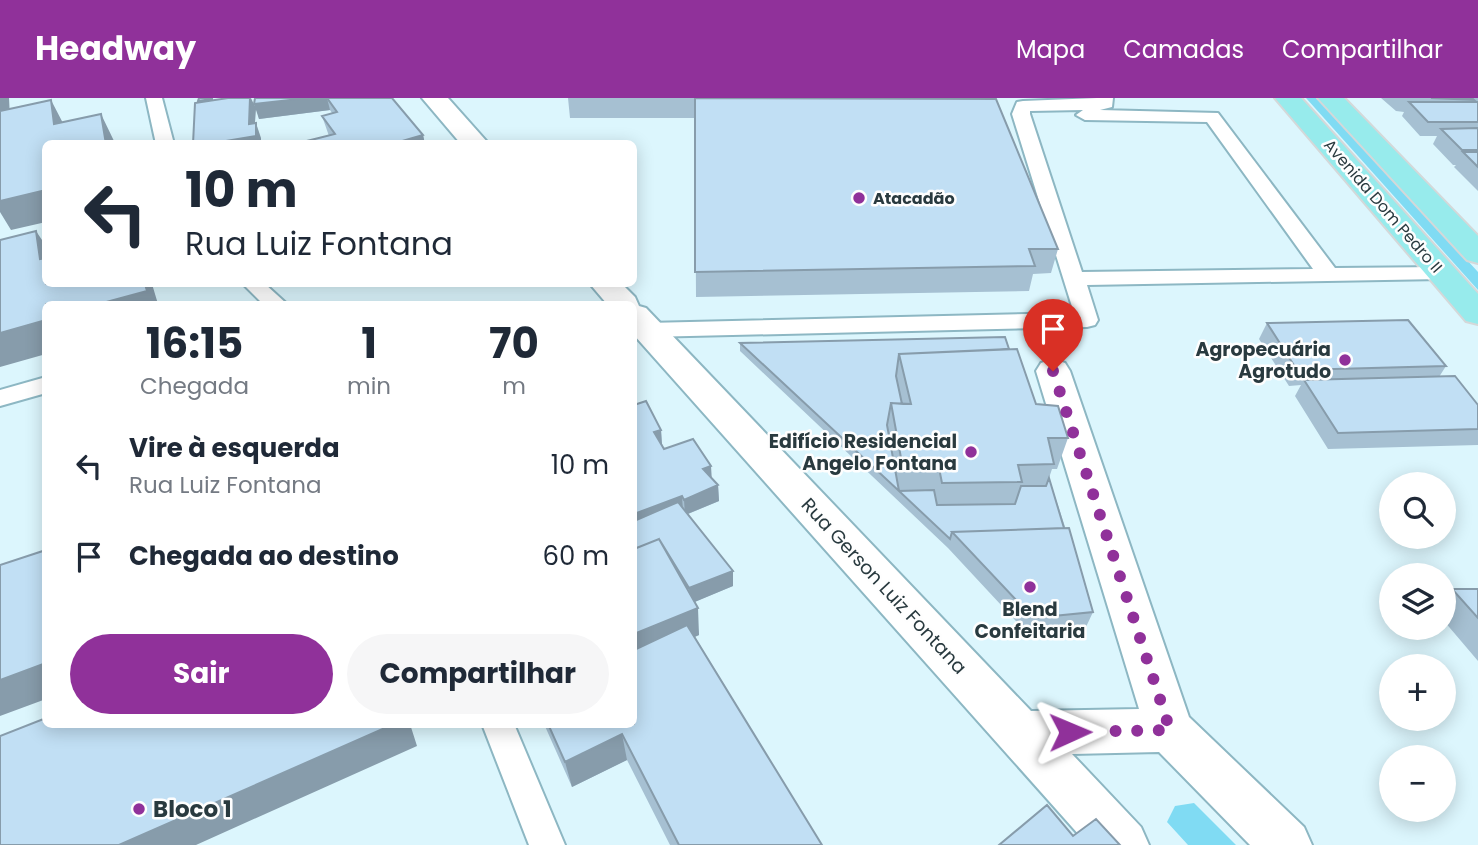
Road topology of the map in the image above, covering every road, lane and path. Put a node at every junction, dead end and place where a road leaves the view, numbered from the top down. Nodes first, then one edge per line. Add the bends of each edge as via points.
1 (154, 98) edge
2 (434, 98) edge
3 (1105, 98) edge
4 (1287, 98) edge
5 (1330, 98) edge
6 (1021, 114) junction
7 (164, 140) edge
8 (472, 140) edge
9 (1478, 254) edge
10 (1442, 273) junction
11 (1328, 274) junction
12 (1074, 279) junction
13 (256, 287) edge
14 (608, 287) edge
15 (273, 301) edge
16 (621, 301) edge
17 (1478, 314) edge
18 (637, 316) edge
19 (637, 318) edge
20 (1053, 371) dead end
21 (42, 386) edge
22 (0, 398) edge
23 (500, 728) edge
24 (1170, 730) junction
25 (1020, 733) junction
26 (547, 845) edge
27 (1123, 845) edge
28 (1286, 845) edge

1 - 7 lane
2 - 8 street
3 - 6 lane via 1106,103 1099,105 1023,106
4 - 10 main road, Avenida Dom Pedro II
5 - 9 main road, Avenida Dom Pedro II
6 - 11 lane via 1212,117
6 - 12 lane
10 - 11 lane
10 - 17 main road, Avenida Dom Pedro II
11 - 12 lane
12 - 18 lane via 1087,320
13 - 15 lane
14 - 16 street, Rua Gerson Luiz Fontana
19 - 25 street, Rua Gerson Luiz Fontana
20 - 24 street
21 - 22 lane
23 - 26 lane
24 - 25 street
24 - 28 street
25 - 27 street, Rua Gerson Luiz Fontana

